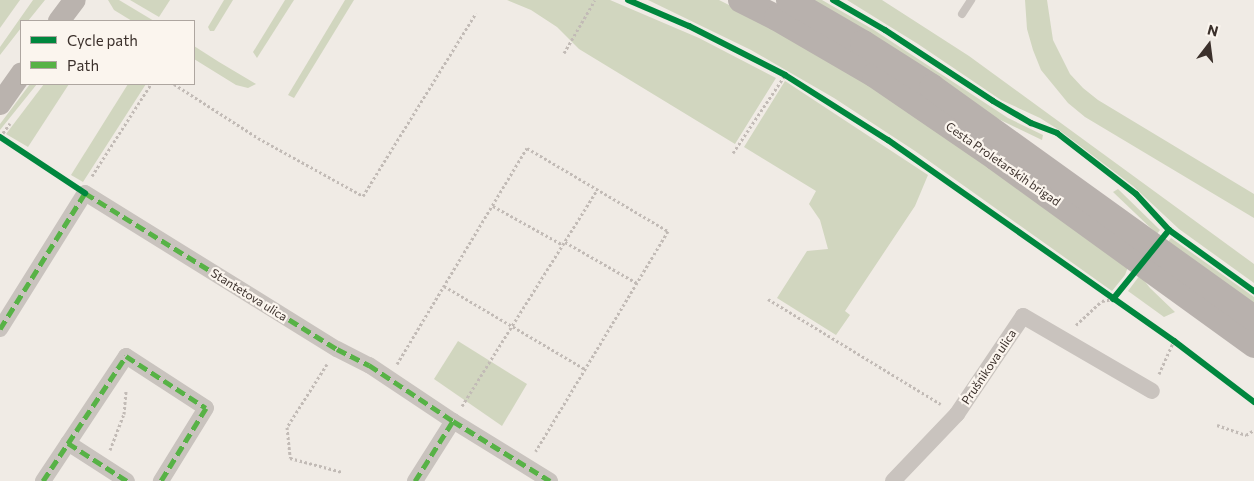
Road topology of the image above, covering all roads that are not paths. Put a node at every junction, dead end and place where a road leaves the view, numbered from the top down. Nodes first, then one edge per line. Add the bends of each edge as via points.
1 (75, 0) edge
2 (741, 0) edge
3 (789, 0) edge
4 (971, 0) edge
5 (962, 14) dead end
6 (61, 20) edge
7 (20, 75) edge
8 (0, 104) edge
9 (1254, 318) edge
10 (0, 329) edge
11 (1254, 344) edge
12 (1152, 390) road end
13 (453, 421) junction
14 (68, 444) junction
15 (43, 481) edge
16 (127, 481) edge
17 (161, 481) edge
18 (415, 481) edge
19 (550, 481) edge
20 (893, 481) edge

1 - 6 street
2 - 11 main road, Cesta Proletarskih brigad via 875,75
3 - 9 main road, Cesta Proletarskih brigad via 932,87
4 - 5 lane
7 - 8 street
10 - 13 street, Stantetova ulica via 85,193 337,349 388,377
12 - 20 street, Prušnikova ulica via 1023,316 957,414
13 - 18 street
13 - 19 street, Stantetova ulica
14 - 15 street
14 - 16 street
14 - 17 street via 126,356 206,408

